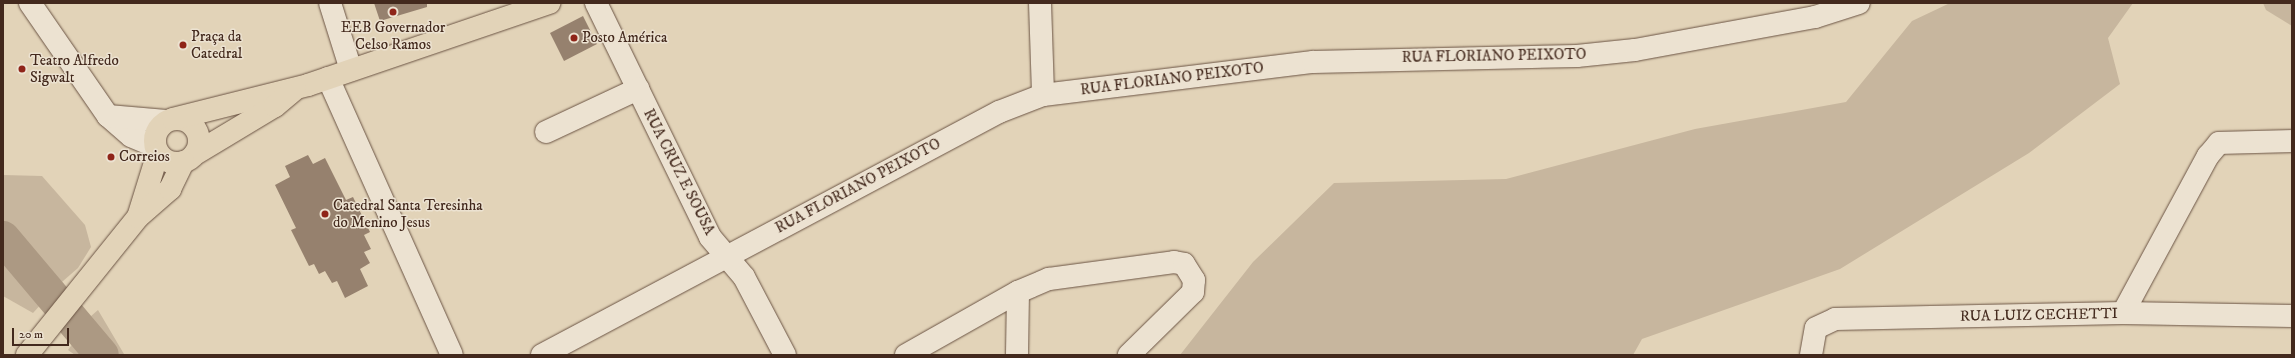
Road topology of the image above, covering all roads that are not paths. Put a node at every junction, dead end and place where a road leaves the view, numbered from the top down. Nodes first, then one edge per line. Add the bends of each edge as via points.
1 (30, 3) edge
2 (330, 3) edge
3 (548, 3) edge
4 (596, 3) edge
5 (1040, 3) edge
6 (1859, 3) edge
7 (351, 70) junction
8 (328, 78) junction
9 (296, 88) junction
10 (638, 88) junction
11 (1043, 95) junction
12 (108, 116) junction
13 (169, 120) junction
14 (546, 132) dead end
15 (2292, 141) edge
16 (156, 150) junction
17 (189, 158) junction
18 (138, 217) junction
19 (728, 255) junction
20 (1018, 292) junction
21 (2123, 313) junction
22 (2292, 316) edge
23 (28, 355) edge
24 (452, 355) edge
25 (542, 355) edge
26 (785, 355) edge
27 (906, 355) edge
28 (1017, 355) edge
29 (1129, 355) edge
30 (1811, 355) edge

1 - 12 street
2 - 7 street
3 - 7 main road
4 - 10 street, RUA CRUZ E SOUSA
5 - 11 street
6 - 11 street, RUA FLORIANO PEIXOTO via 1815,17 1635,50 1577,56 1313,62
7 - 8 main road
8 - 9 main road
8 - 24 street
9 - 13 main road
9 - 17 main road via 275,106
10 - 14 street
10 - 19 street, RUA CRUZ E SOUSA via 710,237
11 - 19 street, RUA FLORIANO PEIXOTO via 999,112
12 - 13 street
12 - 16 street via 131,136
13 - 16 main road via 156,132
13 - 17 main road via 187,121 197,132
15 - 21 street via 2219,143 2208,156
16 - 17 main road via 169,162
16 - 18 main road
17 - 18 main road via 170,189
18 - 23 main road
19 - 25 street, RUA FLORIANO PEIXOTO
19 - 26 street, RUA CRUZ E SOUSA via 744,277
20 - 27 street
20 - 28 street
20 - 29 street via 1049,279 1174,262 1184,264 1194,280 1193,292
21 - 22 street, RUA LUIZ CECHETTI
21 - 30 street, RUA LUIZ CECHETTI via 1835,319 1816,328

